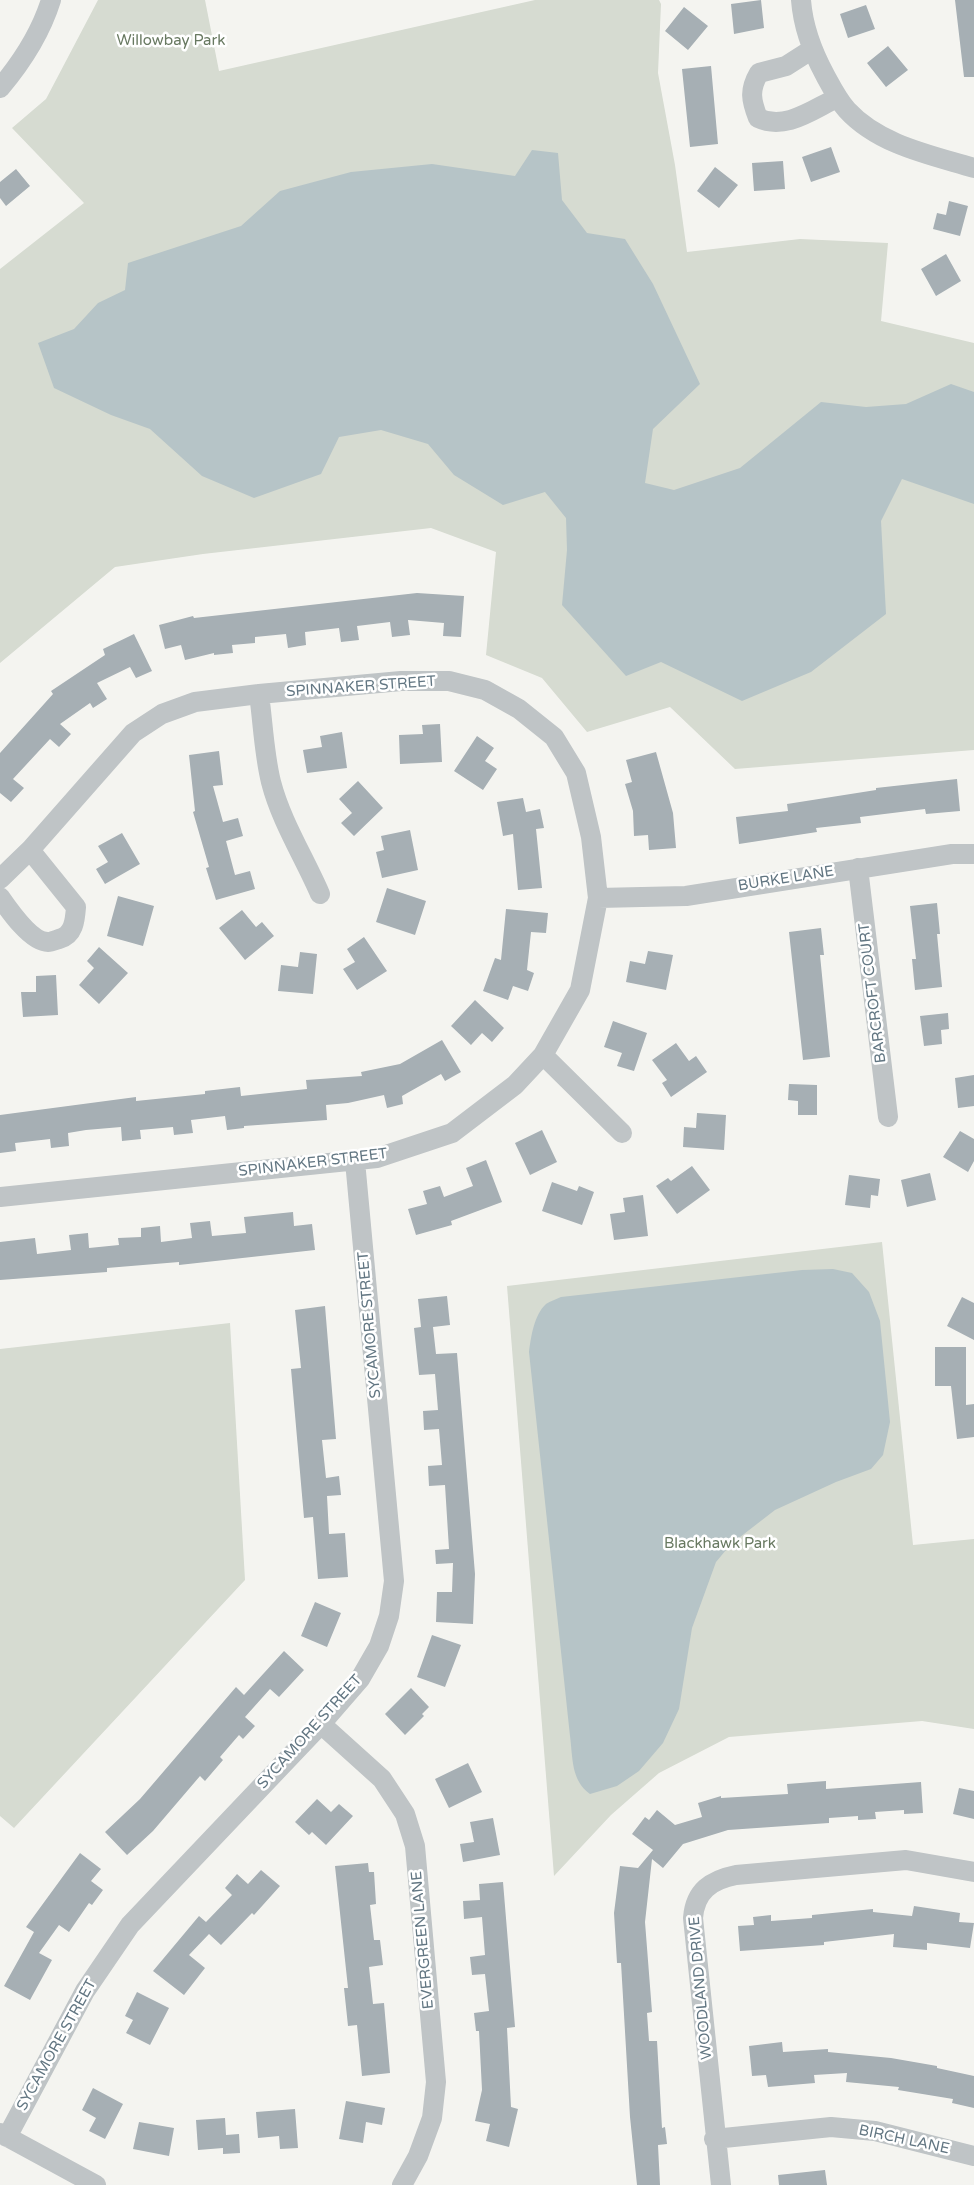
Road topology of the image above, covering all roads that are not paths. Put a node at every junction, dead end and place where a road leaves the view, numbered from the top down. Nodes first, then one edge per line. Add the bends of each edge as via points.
1 (51, 0) edge
2 (801, 0) edge
3 (811, 50) junction
4 (0, 88) edge
5 (837, 98) junction
6 (974, 168) edge
7 (259, 694) junction
8 (30, 850) junction
9 (974, 854) edge
10 (858, 868) junction
11 (0, 879) edge
12 (320, 894) dead end
13 (0, 897) edge
14 (598, 898) junction
15 (543, 1055) junction
16 (888, 1117) dead end
17 (622, 1133) dead end
18 (355, 1161) junction
19 (0, 1197) edge
20 (321, 1724) junction
21 (974, 1872) edge
22 (4, 2135) edge
23 (714, 2139) junction
24 (974, 2156) edge
25 (96, 2185) edge
26 (402, 2185) edge
27 (720, 2185) edge

1 - 4 street via 34,39
2 - 3 street
3 - 5 street
3 - 5 street via 786,66 759,73 751,86 758,118 769,123 801,118
5 - 6 street via 849,112 878,134 913,150
7 - 8 street, SPINNAKER STREET via 195,702 162,714 133,733
7 - 12 street via 271,782 284,820
7 - 14 street, SPINNAKER STREET via 401,681 449,681 485,690 519,709 554,736 576,773 591,837
8 - 11 street, SPINNAKER STREET
8 - 13 street via 76,907 74,926 63,938 48,942 36,938
9 - 10 street, BURKE LANE via 952,854
10 - 14 street, BURKE LANE via 686,896
10 - 16 street, BARCROFT COURT
14 - 15 street, SPINNAKER STREET via 580,990
15 - 17 street
15 - 18 street, SPINNAKER STREET via 515,1085 452,1133 385,1156
18 - 19 street, SPINNAKER STREET
18 - 20 street, SYCAMORE STREET via 394,1581 380,1646 360,1679
20 - 22 street, SYCAMORE STREET via 130,1925 85,1992
20 - 26 street, EVERGREEN LANE via 382,1780 406,1814 415,1846 436,2082 432,2118 418,2156
21 - 23 street, WOODLAND DRIVE via 906,1860 736,1875 718,1879 707,1886 694,1905 693,1918
22 - 25 street
23 - 24 street, BIRCH LANE via 831,2127 875,2131
23 - 27 street, WOODLAND DRIVE

